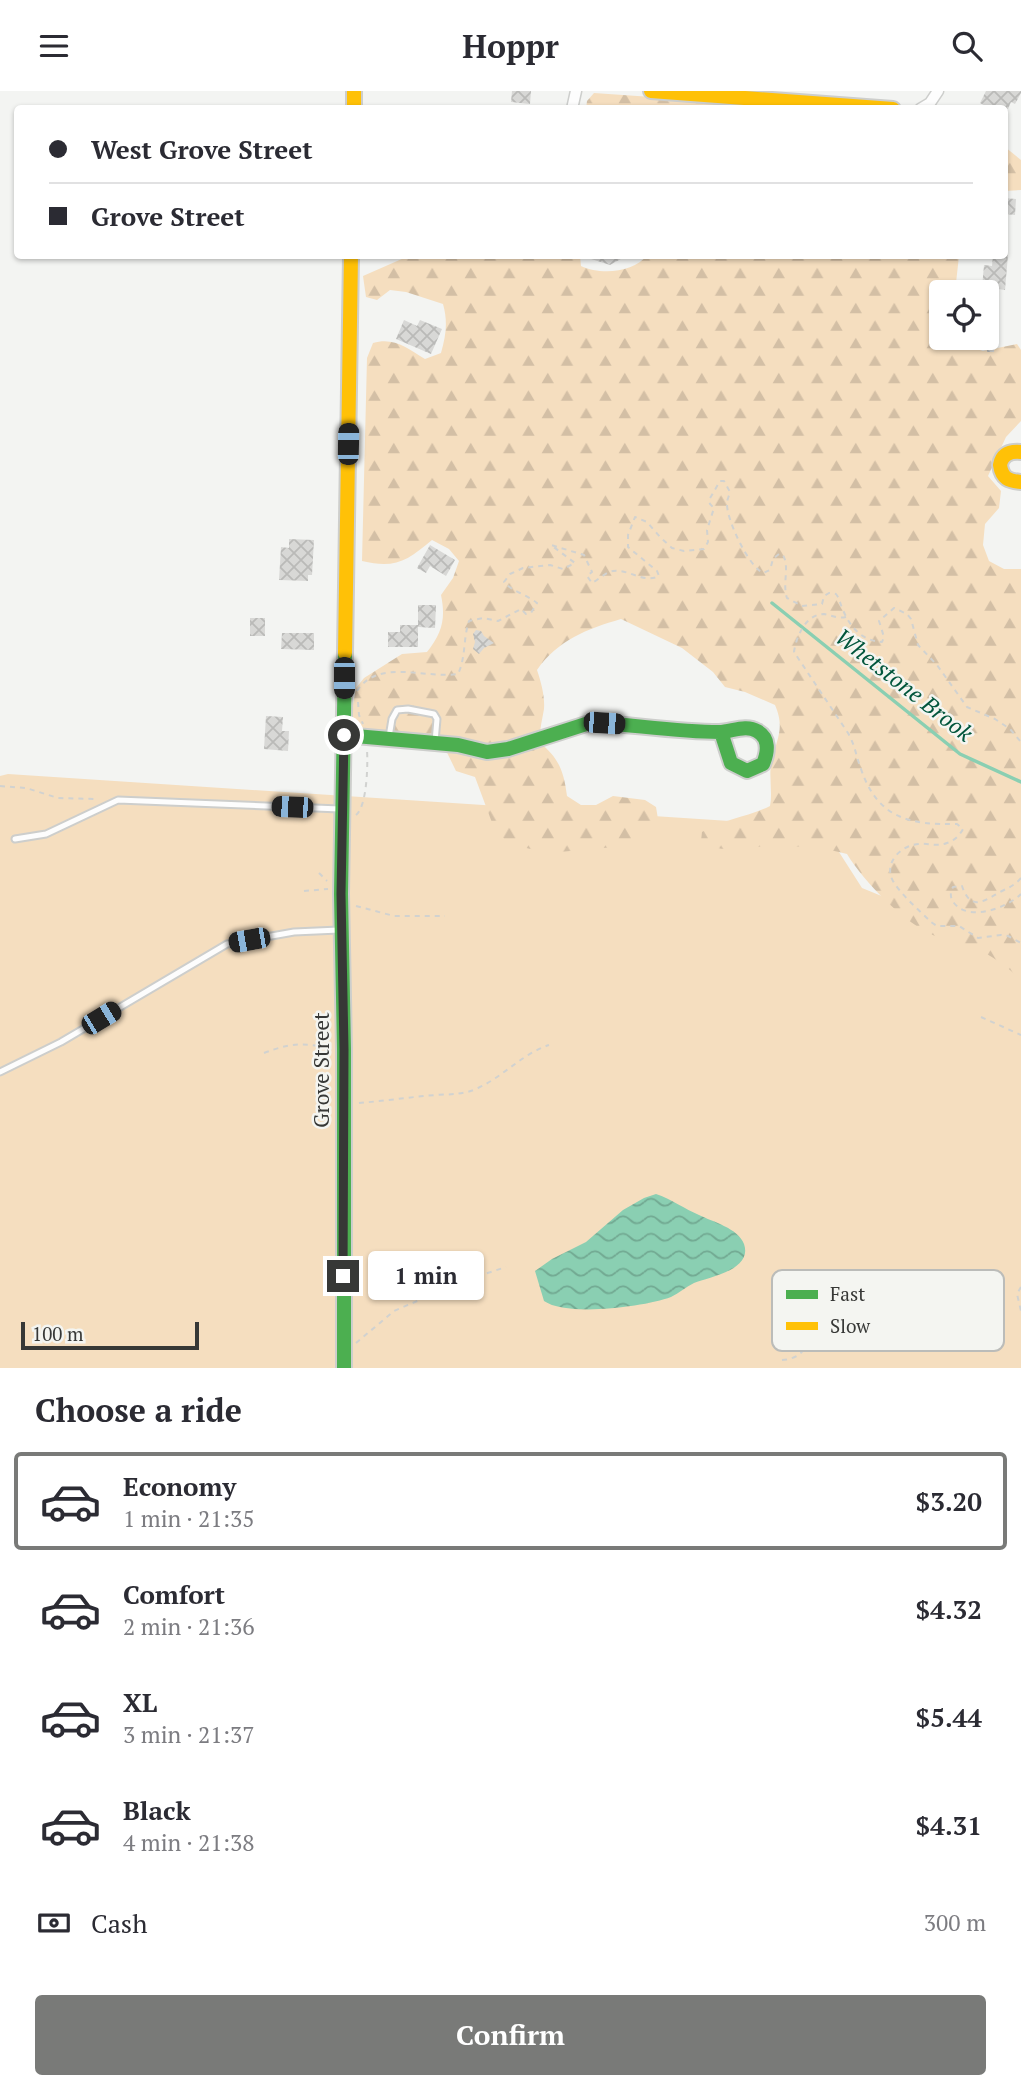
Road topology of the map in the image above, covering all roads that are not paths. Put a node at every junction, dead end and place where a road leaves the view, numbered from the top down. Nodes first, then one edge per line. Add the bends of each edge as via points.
1 (650, 91) edge
2 (937, 91) edge
3 (839, 105) edge
4 (927, 105) edge
5 (351, 259) edge
6 (1021, 452) edge
7 (1021, 482) edge
8 (721, 732) dead end
9 (344, 735) junction
10 (388, 740) junction
11 (435, 743) junction
12 (342, 810) junction
13 (15, 839) dead end
14 (342, 930) junction
15 (0, 1072) edge
16 (344, 1368) edge

1 - 3 main road
2 - 4 street
5 - 9 main road, Grove Street
6 - 7 main road via 1010,451 999,463 1001,474 1009,481
8 - 11 main road via 604,723 487,752
9 - 10 main road
9 - 12 main road, Grove Street
10 - 11 main road
10 - 11 lane via 397,710 408,709 434,714
12 - 13 lane via 118,800 46,834
12 - 14 main road, Grove Street
14 - 15 lane via 294,932 227,944 61,1042
14 - 16 main road, Grove Street

